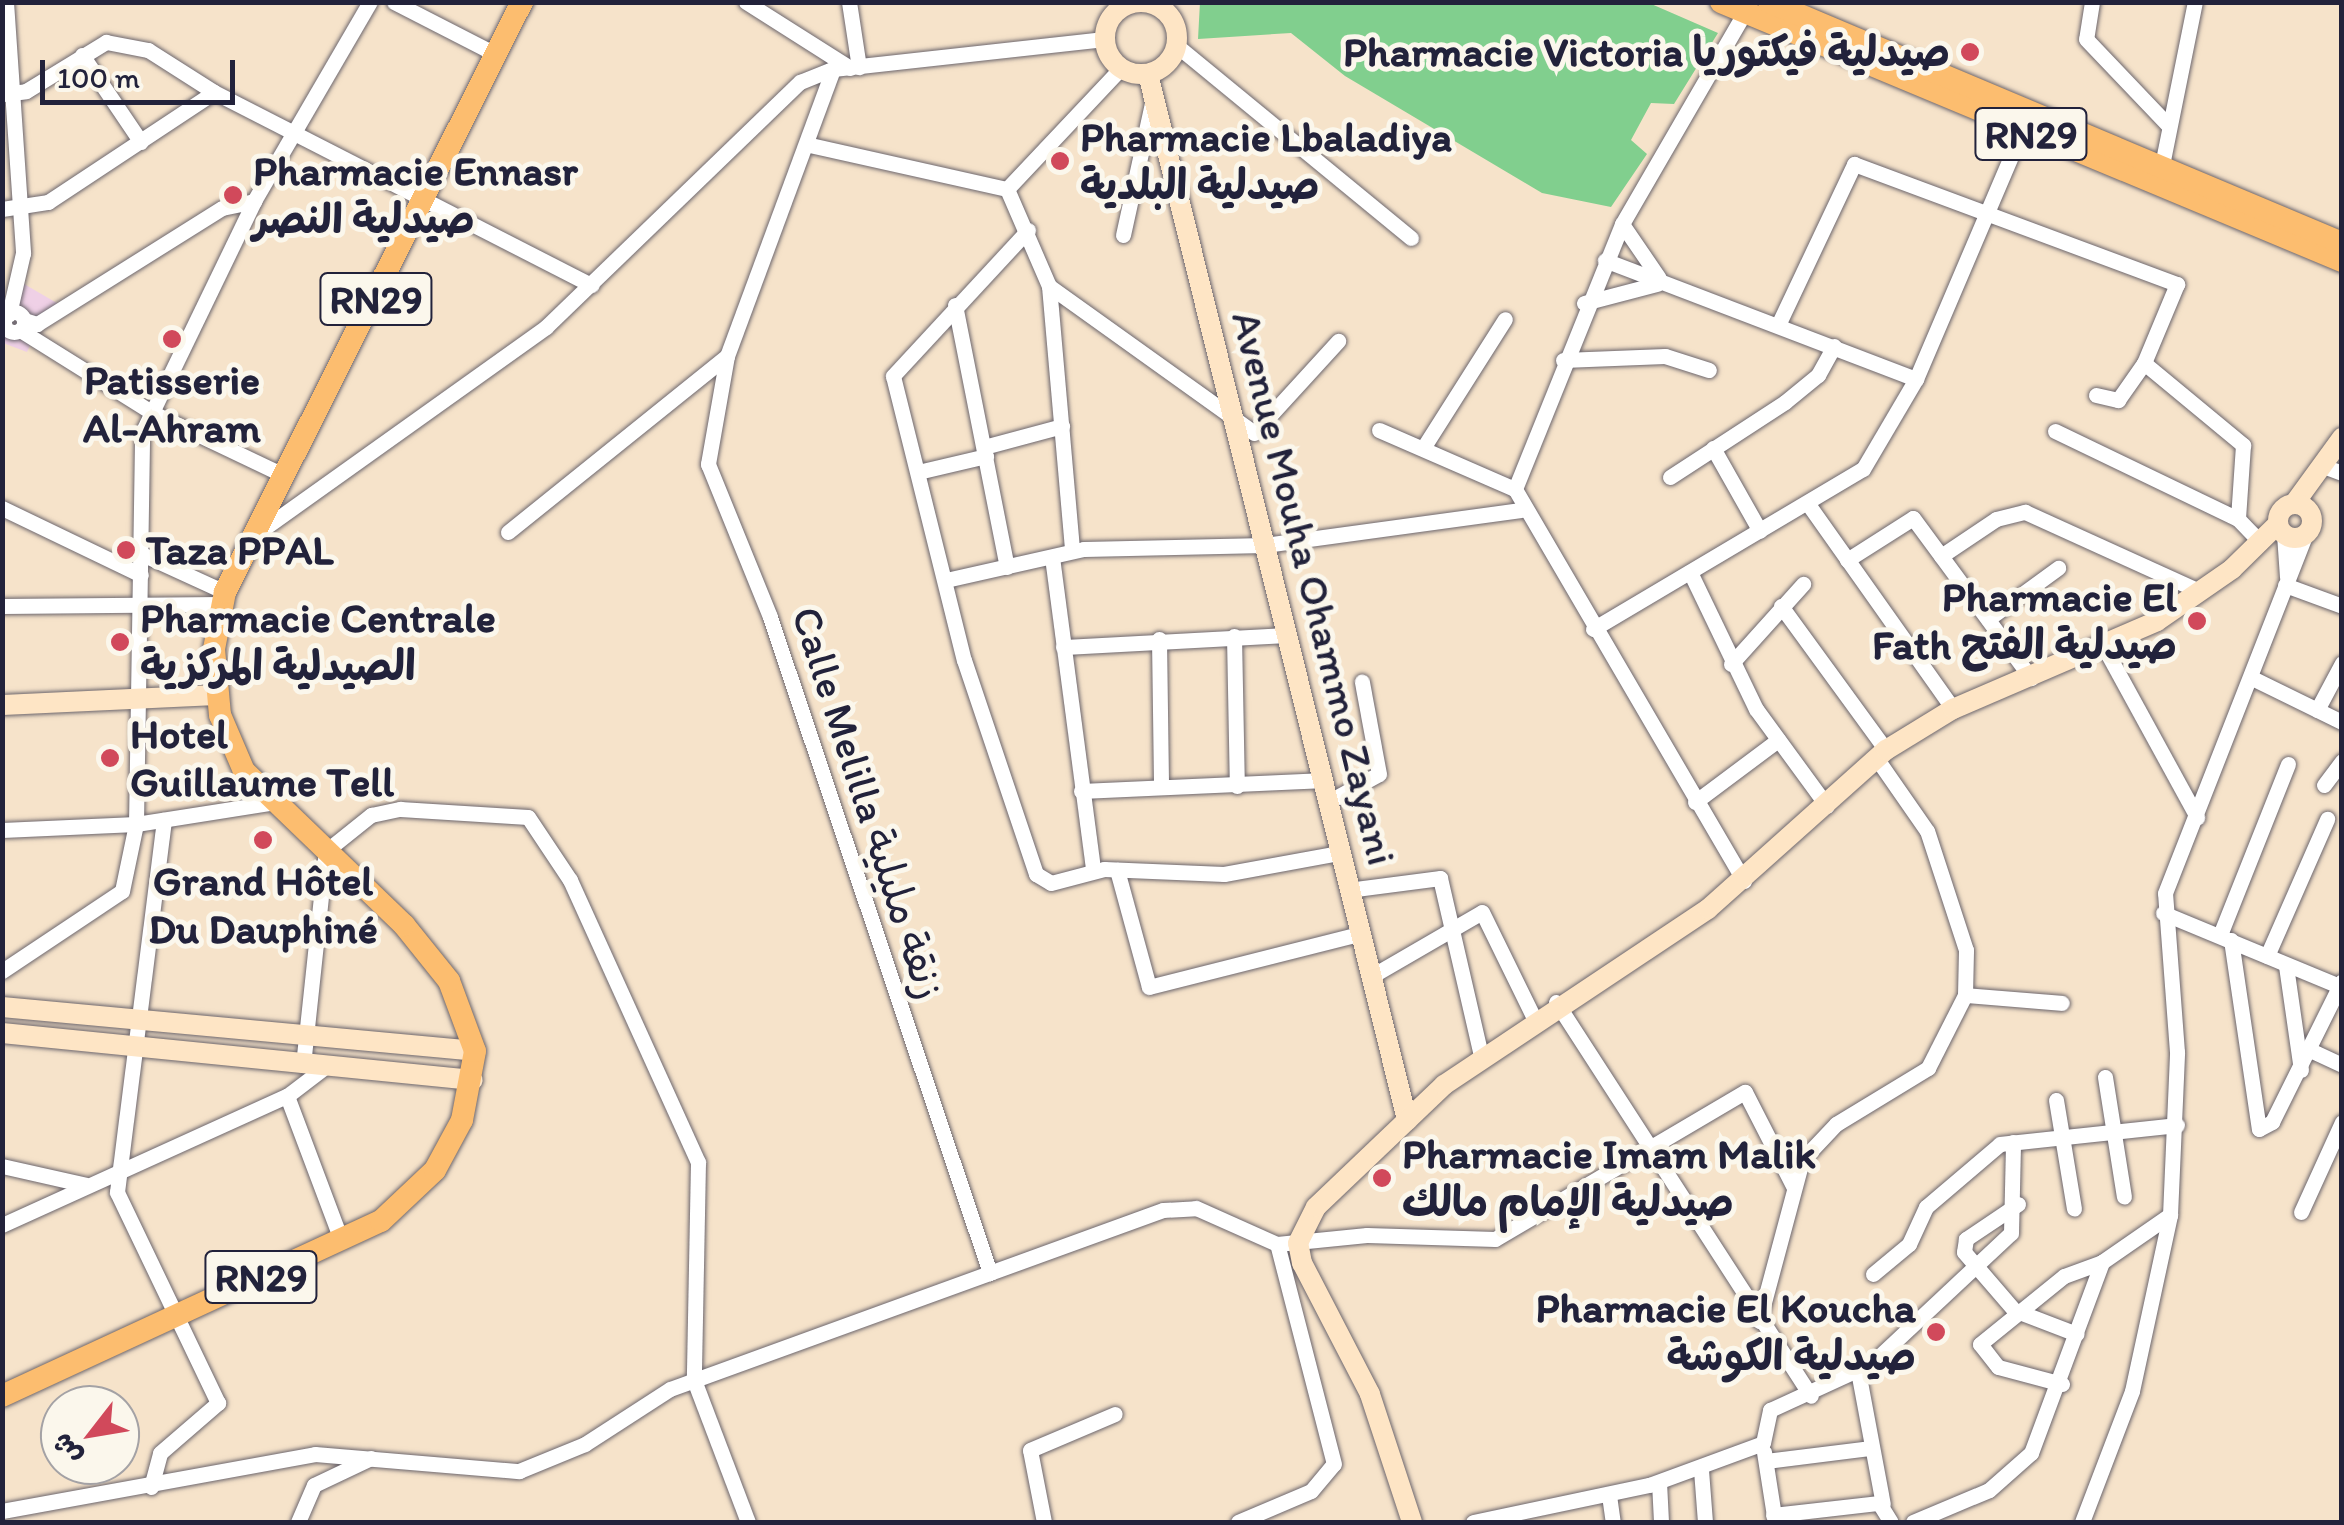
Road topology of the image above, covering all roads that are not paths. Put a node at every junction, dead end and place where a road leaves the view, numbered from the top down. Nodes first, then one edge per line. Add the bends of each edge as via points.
1 (6, 2) edge
2 (370, 2) edge
3 (394, 2) edge
4 (522, 2) edge
5 (746, 2) edge
6 (849, 2) edge
7 (1721, 2) edge
8 (1769, 2) edge
9 (2092, 2) edge
10 (2195, 2) edge
11 (1122, 4) edge
12 (1801, 9) edge
13 (1745, 12) junction
14 (1808, 39) junction
15 (1104, 40) junction
16 (1176, 45) junction
17 (82, 55) junction
18 (497, 55) junction
19 (847, 68) junction
20 (1120, 68) junction
21 (1148, 74) junction
22 (214, 92) junction
23 (7, 96) edge
24 (1153, 99) junction
25 (2168, 124) junction
26 (2022, 130) junction
27 (292, 132) junction
28 (141, 142) junction
29 (810, 145) junction
30 (2161, 174) junction
31 (1007, 190) junction
32 (427, 198) junction
33 (254, 201) junction
34 (1988, 209) junction
35 (2, 210) edge
36 (20, 214) junction
37 (1622, 224) junction
38 (1028, 230) junction
39 (1123, 235) dead end
40 (1410, 238) dead end
41 (2342, 243) edge
42 (1605, 260) junction
43 (2342, 261) edge
44 (1665, 284) junction
45 (591, 285) junction
46 (1048, 286) junction
47 (1584, 303) junction
48 (955, 306) junction
49 (1505, 319) dead end
50 (1779, 323) junction
51 (12, 325) edge
52 (1338, 341) dead end
53 (1834, 346) junction
54 (726, 356) junction
55 (1562, 360) junction
56 (2144, 363) junction
57 (1709, 370) dead end
58 (1916, 379) junction
59 (2096, 395) dead end
60 (151, 412) junction
61 (1234, 424) junction
62 (1062, 426) junction
63 (1379, 430) dead end
64 (2055, 431) dead end
65 (2342, 438) edge
66 (1425, 445) junction
67 (1714, 448) junction
68 (985, 452) junction
69 (918, 472) junction
70 (2327, 472) edge
71 (283, 474) junction
72 (1670, 477) dead end
73 (1515, 489) junction
74 (1808, 504) junction
75 (2, 508) edge
76 (2302, 509) junction
77 (1521, 510) junction
78 (2238, 520) junction
79 (2281, 529) junction
80 (1760, 531) junction
81 (508, 532) dead end
82 (256, 534) junction
83 (2305, 535) junction
84 (2261, 543) junction
85 (1265, 545) junction
86 (1072, 550) junction
87 (144, 555) junction
88 (1052, 556) junction
89 (1941, 556) junction
90 (1847, 560) junction
91 (1007, 567) junction
92 (2058, 568) dead end
93 (1690, 572) junction
94 (141, 575) junction
95 (946, 580) junction
96 (2286, 581) junction
97 (1803, 584) dead end
98 (2201, 592) junction
99 (224, 598) junction
100 (140, 601) junction
101 (2, 606) edge
102 (1781, 606) junction
103 (2342, 606) edge
104 (1988, 619) junction
105 (1593, 629) junction
106 (1234, 636) junction
107 (1284, 636) junction
108 (1158, 639) junction
109 (1063, 647) junction
110 (2104, 648) junction
111 (2342, 663) edge
112 (1731, 664) junction
113 (2031, 678) junction
114 (2252, 678) junction
115 (1362, 682) dead end
116 (216, 695) junction
117 (140, 700) junction
118 (2, 705) edge
119 (1953, 709) junction
120 (2317, 710) junction
121 (2342, 722) edge
122 (1778, 740) junction
123 (1882, 755) junction
124 (2342, 762) edge
125 (2288, 764) dead end
126 (1320, 780) junction
127 (2324, 785) dead end
128 (1161, 786) junction
129 (1237, 786) junction
130 (1081, 791) junction
131 (1695, 802) junction
132 (270, 803) junction
133 (1326, 803) junction
134 (1827, 806) junction
135 (2197, 816) junction
136 (2327, 818) dead end
137 (164, 820) junction
138 (136, 824) junction
139 (2, 830) edge
140 (326, 851) junction
141 (1338, 853) junction
142 (1092, 870) junction
143 (1117, 870) junction
144 (1744, 881) junction
145 (122, 890) junction
146 (1348, 890) junction
147 (155, 892) junction
148 (2163, 913) junction
149 (1454, 928) junction
150 (1359, 934) junction
151 (2226, 937) junction
152 (2267, 956) junction
153 (2286, 966) junction
154 (2, 971) edge
155 (1370, 977) junction
156 (2340, 984) edge
157 (1965, 995) junction
158 (1556, 1002) junction
159 (2062, 1002) dead end
160 (2, 1007) edge
161 (1534, 1018) junction
162 (143, 1020) junction
163 (2, 1033) edge
164 (306, 1036) junction
165 (138, 1046) junction
166 (2310, 1050) junction
167 (475, 1051) junction
168 (1481, 1056) junction
169 (302, 1064) junction
170 (2342, 1065) edge
171 (325, 1068) junction
172 (2300, 1070) junction
173 (2106, 1078) dead end
174 (471, 1090) junction
175 (287, 1096) junction
176 (2056, 1100) dead end
177 (1407, 1120) junction
178 (2342, 1122) edge
179 (2177, 1125) junction
180 (2116, 1138) junction
181 (2014, 1142) junction
182 (2063, 1143) junction
183 (1654, 1148) junction
184 (2, 1166) edge
185 (120, 1172) junction
186 (86, 1184) junction
187 (1793, 1186) junction
188 (2124, 1197) dead end
189 (2018, 1204) junction
190 (2074, 1208) dead end
191 (2301, 1212) dead end
192 (2170, 1215) junction
193 (2, 1225) edge
194 (341, 1240) junction
195 (1287, 1244) junction
196 (2102, 1262) junction
197 (1974, 1264) junction
198 (990, 1273) junction
199 (1873, 1274) dead end
200 (2014, 1310) junction
201 (176, 1316) junction
202 (1759, 1321) junction
203 (2076, 1334) junction
204 (1858, 1370) junction
205 (694, 1380) junction
206 (2062, 1384) junction
207 (2, 1396) edge
208 (1810, 1396) junction
209 (1115, 1414) dead end
210 (1763, 1443) junction
211 (1871, 1448) junction
212 (315, 1454) junction
213 (374, 1457) junction
214 (1766, 1461) junction
215 (1701, 1470) junction
216 (1660, 1482) junction
217 (314, 1484) junction
218 (151, 1487) junction
219 (1609, 1496) junction
220 (1883, 1504) junction
221 (2, 1512) edge
222 (1840, 1515) edge
223 (1774, 1518) edge
224 (1493, 1520) edge
225 (298, 1522) edge
226 (748, 1522) edge
227 (1044, 1522) edge
228 (1238, 1522) edge
229 (1412, 1522) edge
230 (1473, 1522) edge
231 (1613, 1522) edge
232 (1662, 1522) edge
233 (1705, 1522) edge
234 (1891, 1522) edge
235 (1913, 1522) edge
236 (2082, 1522) edge

1 - 23 street
2 - 27 street
3 - 18 street
4 - 18 main road, RN29
5 - 19 street
6 - 19 street
7 - 13 main road, RN29
8 - 12 main road, RN29
9 - 25 street via 2086,40
10 - 25 street
11 - 15 street
11 - 16 street via 1158,7
12 - 14 street
12 - 30 main road, RN29
13 - 14 main road, RN29
13 - 37 street
14 - 26 main road, RN29
15 - 19 street
15 - 20 street
16 - 21 street
16 - 40 street
17 - 22 street via 106,42 135,44
17 - 23 street
17 - 28 street
18 - 32 main road, RN29
19 - 29 street, Calle Melilla زنقة مليلية
19 - 45 street via 773,103
20 - 21 street
20 - 31 street
21 - 24 street, Avenue Mouha Ohammo Zayani
22 - 27 street
22 - 28 street
23 - 36 street
24 - 39 street
24 - 61 street, Avenue Mouha Ohammo Zayani
25 - 30 street
26 - 30 main road, RN29
26 - 34 street
27 - 32 street
27 - 33 street
28 - 36 street
29 - 31 street
29 - 54 street, Calle Melilla زنقة مليلية
30 - 41 main road, RN29
30 - 43 main road, RN29
31 - 38 street
32 - 45 street
32 - 71 main road, RN29
33 - 51 street via 222,208 37,324
33 - 60 street
34 - 50 street via 1850,166
34 - 56 street via 2178,284
34 - 58 street
35 - 36 street
36 - 51 street via 21,275
37 - 42 street
37 - 44 street
38 - 46 street
38 - 48 street
42 - 44 street
42 - 47 street
44 - 47 street
44 - 50 street
45 - 82 street via 412,430
46 - 61 street
46 - 62 street
47 - 55 street
48 - 68 street
48 - 69 street via 893,370
49 - 66 street
50 - 53 street
51 - 60 street
52 - 61 street via 1254,433
53 - 58 street
53 - 67 street via 1818,375
54 - 81 street
54 - 198 street, Calle Melilla زنقة مليلية via 706,456 770,617
55 - 57 street via 1664,356
55 - 73 street
56 - 59 street via 2124,396
56 - 78 street via 2243,445
58 - 74 street via 1863,469
60 - 71 street
60 - 87 street via 140,457
61 - 85 street, Avenue Mouha Ohammo Zayani
62 - 68 street
62 - 86 street
63 - 66 street
64 - 78 street
65 - 70 street
66 - 73 street
67 - 72 street
67 - 80 street
68 - 69 street
68 - 91 street
69 - 95 street
70 - 76 street
71 - 82 main road, RN29
73 - 77 street
74 - 80 street
74 - 90 street
75 - 94 street
76 - 79 street
76 - 83 street
77 - 85 street
77 - 105 street
78 - 84 street
79 - 83 street
79 - 84 street
79 - 96 street
80 - 93 street
82 - 99 main road, RN29
83 - 96 street
84 - 98 street
85 - 86 street
85 - 107 street, Avenue Mouha Ohammo Zayani
86 - 88 street
87 - 94 street
87 - 99 street
88 - 91 street
88 - 109 street
89 - 90 street via 1909,516
89 - 98 street via 1996,519 2025,512
89 - 104 street
90 - 119 street
91 - 95 street
92 - 104 street
93 - 105 street
93 - 112 street
94 - 100 street
95 - 142 street via 990,748 1036,874 1051,882
96 - 103 street
96 - 114 street
97 - 102 street
98 - 110 street
99 - 100 street
99 - 116 main road, RN29
100 - 101 street
100 - 117 street
102 - 112 street
102 - 123 street
104 - 113 street
105 - 131 street
106 - 107 street
106 - 108 street
106 - 129 street
107 - 126 street, Avenue Mouha Ohammo Zayani
108 - 109 street
108 - 128 street
109 - 130 street
110 - 113 street
110 - 135 street
111 - 120 street
112 - 122 street
113 - 119 street
114 - 120 street
114 - 135 street
115 - 133 street via 1378,776
116 - 117 street
116 - 132 main road, RN29 via 234,754
117 - 118 street
117 - 138 street
119 - 123 street
120 - 121 street
122 - 131 street
122 - 134 street
123 - 134 street
123 - 157 street via 1927,831 1966,950
124 - 127 street
125 - 151 street
126 - 129 street
126 - 133 street, Avenue Mouha Ohammo Zayani
128 - 129 street
128 - 130 street
130 - 142 street
131 - 144 street
132 - 137 street
132 - 140 main road, RN29
133 - 141 street, Avenue Mouha Ohammo Zayani
134 - 144 street
135 - 148 street
136 - 152 street
137 - 138 street
137 - 147 street
138 - 139 street
138 - 145 street
140 - 164 street
140 - 167 main road, RN29 via 428,950 471,1024
140 - 205 street via 371,815 400,808 507,810 545,835 698,1162
141 - 143 street via 1224,874
141 - 146 street, Avenue Mouha Ohammo Zayani
142 - 143 street
143 - 150 street via 1148,987
144 - 158 street
145 - 147 street
145 - 154 street
146 - 149 street via 1434,874
146 - 150 street, Avenue Mouha Ohammo Zayani
147 - 162 street
148 - 151 street
148 - 179 street
149 - 155 street
149 - 161 street via 1484,913
149 - 168 street
150 - 155 street, Avenue Mouha Ohammo Zayani
151 - 152 street
151 - 172 street via 2252,1124 2268,1127
152 - 153 street
153 - 156 street
153 - 172 street
155 - 177 street, Avenue Mouha Ohammo Zayani
156 - 166 street
157 - 159 street
157 - 187 street via 1928,1068 1814,1141
158 - 161 street
158 - 183 street
160 - 162 street
161 - 168 street
162 - 164 street
162 - 165 street
163 - 165 street
164 - 167 street
164 - 169 street
165 - 169 street
165 - 185 street
166 - 170 street
166 - 172 street
167 - 174 main road, RN29
168 - 177 street
169 - 171 street
171 - 174 street
171 - 175 street
173 - 180 street
174 - 194 main road, RN29 via 453,1142 410,1198
175 - 185 street
175 - 194 street
176 - 182 street
177 - 195 street
178 - 191 street
179 - 180 street
179 - 192 street
180 - 182 street
180 - 188 street
181 - 182 street
181 - 189 street
181 - 199 street via 1988,1151 1926,1207 1909,1244
182 - 190 street
183 - 187 street via 1745,1092
183 - 195 street via 1483,1243 1393,1234
183 - 202 street
184 - 186 street
185 - 186 street
185 - 201 street via 120,1205
186 - 193 street
187 - 202 street
189 - 197 street via 2011,1234
189 - 197 street via 1966,1239
192 - 196 street
192 - 236 street via 2132,1391
194 - 201 main road, RN29
195 - 198 street via 1183,1207
195 - 228 street via 1334,1464 1311,1492
195 - 229 street via 1370,1394
196 - 200 street
196 - 203 street
197 - 200 street
197 - 204 street
198 - 205 street
200 - 203 street
200 - 206 street via 1980,1344 1998,1368
201 - 207 main road, RN29
201 - 218 street via 218,1403 160,1453
202 - 208 street
203 - 206 street
204 - 208 street
204 - 211 street
205 - 213 street via 557,1460 519,1471
205 - 226 street
206 - 235 street via 2042,1436 2007,1478
208 - 210 street via 1766,1415
209 - 227 street via 1030,1450
210 - 214 street
210 - 215 street
211 - 214 street
211 - 220 street
212 - 213 street
212 - 217 street
212 - 218 street
213 - 217 street
214 - 223 street
215 - 216 street
215 - 233 street
216 - 219 street
216 - 232 street
217 - 225 street
218 - 221 street
219 - 224 street
219 - 231 street
220 - 222 street
220 - 234 street
222 - 223 street
224 - 230 street

